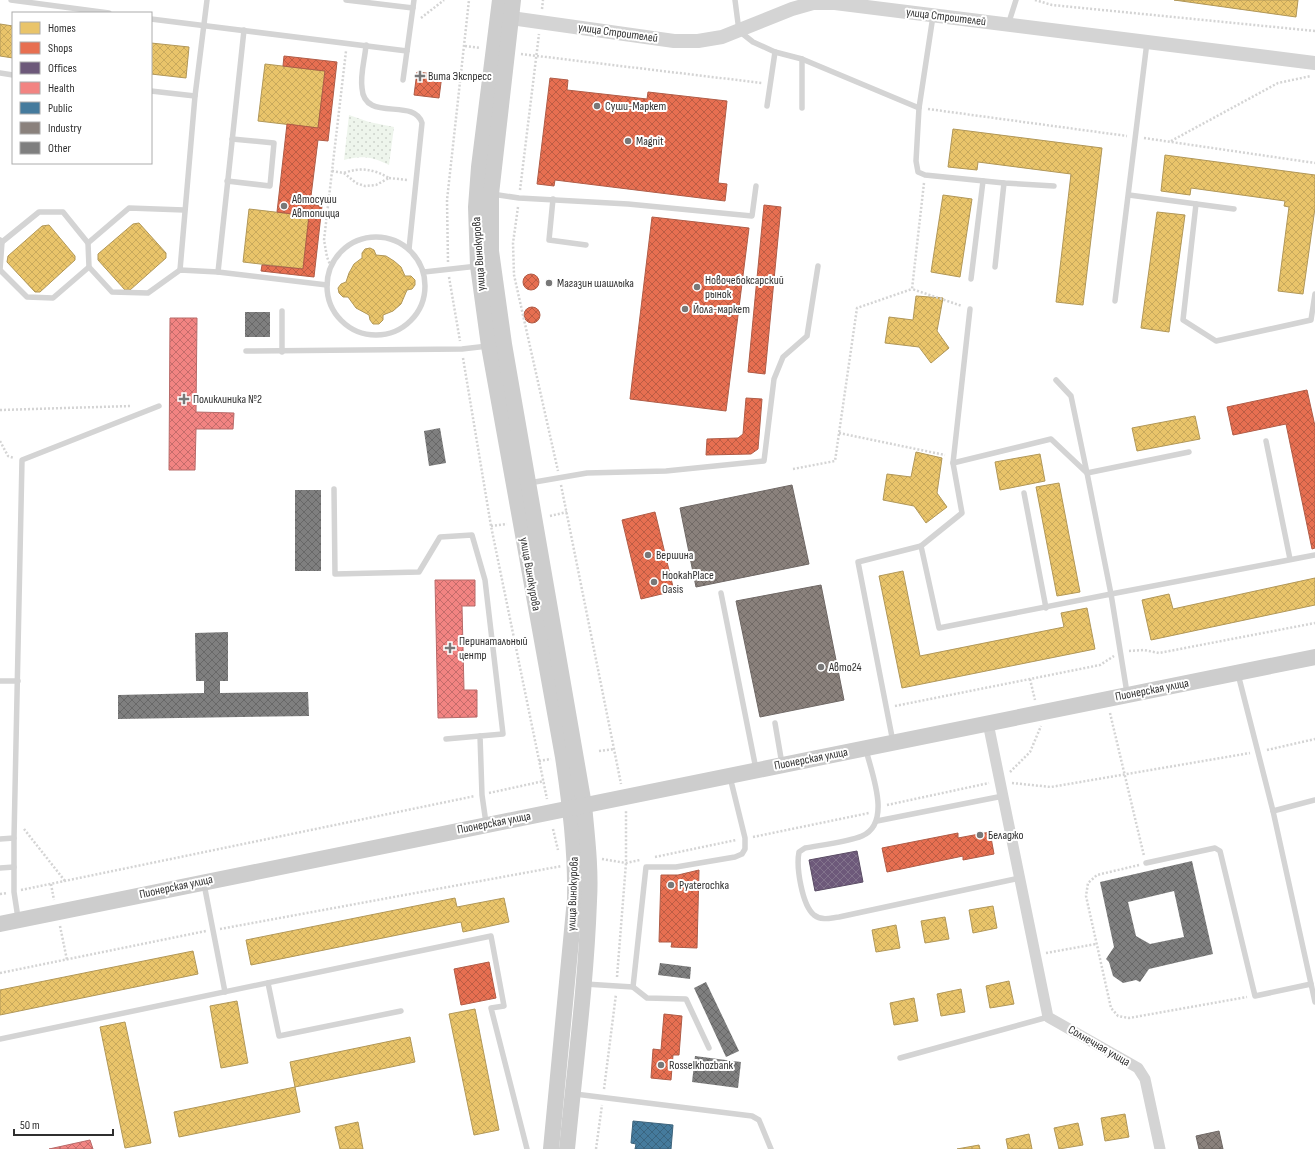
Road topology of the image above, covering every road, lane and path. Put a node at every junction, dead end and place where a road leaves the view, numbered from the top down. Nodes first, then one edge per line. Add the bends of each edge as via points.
1 (11, 0) edge
2 (207, 0) edge
3 (346, 0) edge
4 (414, 0) edge
5 (444, 0) edge
6 (469, 0) edge
7 (500, 0) edge
8 (513, 0) edge
9 (543, 0) edge
10 (735, 0) edge
11 (1016, 0) edge
12 (1035, 0) edge
13 (413, 8) junction
14 (101, 12) edge
15 (933, 16) junction
16 (504, 17) junction
17 (152, 18) edge
18 (541, 22) junction
19 (1008, 25) junction
20 (204, 26) junction
21 (411, 26) junction
22 (244, 30) junction
23 (739, 30) junction
24 (1315, 31) edge
25 (347, 42) junction
26 (1147, 42) junction
27 (366, 45) junction
28 (464, 46) junction
29 (485, 48) dead end
30 (407, 50) junction
31 (775, 52) junction
32 (518, 53) dead end
33 (537, 56) junction
34 (802, 59) junction
35 (1315, 63) edge
36 (0, 73) edge
37 (12, 75) edge
38 (1315, 76) edge
39 (403, 80) dead end
40 (770, 84) junction
41 (152, 91) edge
42 (195, 96) junction
43 (768, 106) dead end
44 (802, 108) dead end
45 (919, 108) junction
46 (1136, 137) junction
47 (232, 139) junction
48 (1170, 142) junction
49 (1315, 163) edge
50 (332, 171) junction
51 (344, 173) junction
52 (925, 175) junction
53 (389, 178) junction
54 (227, 181) junction
55 (416, 181) junction
56 (983, 181) junction
57 (1004, 184) junction
58 (756, 186) dead end
59 (1054, 186) dead end
60 (491, 194) junction
61 (1129, 195) junction
62 (519, 198) junction
63 (553, 199) junction
64 (1196, 204) junction
65 (1234, 209) dead end
66 (184, 210) junction
67 (1, 241) edge
68 (88, 243) junction
69 (586, 245) dead end
70 (409, 249) junction
71 (478, 266) junction
72 (818, 266) dead end
73 (89, 267) junction
74 (331, 267) junction
75 (995, 267) dead end
76 (449, 269) junction
77 (0, 270) edge
78 (180, 270) junction
79 (218, 272) junction
80 (424, 272) junction
81 (971, 279) dead end
82 (327, 285) junction
83 (912, 289) junction
84 (1315, 294) edge
85 (1115, 301) dead end
86 (970, 309) joint
87 (282, 311) dead end
88 (497, 345) junction
89 (462, 349) junction
90 (246, 351) dead end
91 (282, 352) junction
92 (1056, 380) dead end
93 (135, 406) dead end
94 (159, 406) dead end
95 (0, 410) edge
96 (839, 433) junction
97 (0, 441) edge
98 (1266, 441) dead end
99 (1189, 452) dead end
100 (22, 460) junction
101 (953, 460) junction
102 (793, 469) dead end
103 (1087, 473) junction
104 (560, 477) junction
105 (521, 484) junction
106 (334, 489) dead end
107 (1024, 493) dead end
108 (567, 512) junction
109 (550, 516) dead end
110 (512, 523) dead end
111 (491, 526) junction
112 (921, 546) junction
113 (1315, 554) edge
114 (1290, 559) junction
115 (721, 592) dead end
116 (1111, 594) junction
117 (1046, 608) junction
118 (1315, 623) edge
119 (1120, 652) junction
120 (1315, 657) edge
121 (1238, 672) junction
122 (1030, 679) junction
123 (0, 681) edge
124 (18, 681) junction
125 (1127, 695) junction
126 (1107, 699) junction
127 (887, 708) junction
128 (1039, 712) junction
129 (775, 723) dead end
130 (988, 723) junction
131 (480, 736) junction
132 (446, 739) dead end
133 (1315, 739) edge
134 (893, 742) junction
135 (866, 748) junction
136 (614, 749) junction
137 (599, 751) dead end
138 (1257, 752) junction
139 (555, 758) dead end
140 (539, 760) junction
141 (782, 764) junction
142 (756, 770) junction
143 (1124, 773) junction
144 (730, 775) junction
145 (544, 781) junction
146 (1000, 781) junction
147 (622, 786) dead end
148 (482, 795) junction
149 (1003, 796) junction
150 (547, 799) dead end
151 (1315, 800) edge
152 (578, 806) junction
153 (879, 808) junction
154 (1273, 811) junction
155 (15, 818) junction
156 (877, 821) junction
157 (486, 824) junction
158 (553, 829) dead end
159 (14, 838) junction
160 (745, 838) junction
161 (0, 839) edge
162 (558, 851) dead end
163 (601, 858) dead end
164 (649, 858) dead end
165 (560, 859) dead end
166 (641, 860) dead end
167 (1146, 863) junction
168 (562, 866) junction
169 (14, 867) junction
170 (0, 868) edge
171 (561, 874) dead end
172 (1020, 878) junction
173 (65, 881) junction
174 (204, 882) junction
175 (14, 892) junction
176 (0, 894) edge
177 (18, 920) junction
178 (0, 924) edge
179 (213, 930) junction
180 (1096, 944) junction
181 (1036, 955) junction
182 (1315, 970) edge
183 (1308, 971) junction
184 (0, 973) edge
185 (268, 983) junction
186 (583, 984) junction
187 (1311, 984) junction
188 (633, 987) junction
189 (226, 992) junction
190 (1255, 996) junction
191 (1315, 1002) edge
192 (401, 1011) dead end
193 (1048, 1017) junction
194 (0, 1039) edge
195 (709, 1048) dead end
196 (900, 1058) dead end
197 (573, 1093) junction
198 (527, 1149) edge
199 (551, 1149) edge
200 (568, 1149) edge
201 (770, 1149) edge
202 (1160, 1149) edge

1 - 14 lane
2 - 20 lane
3 - 13 lane
4 - 13 lane
5 - 21 path
6 - 28 path
7 - 16 main road, улица Винокурова
8 - 16 main road, улица Винокурова
9 - 18 path
10 - 23 lane
11 - 19 lane
12 - 24 path via 1052,5
13 - 21 lane
15 - 19 street, улица Строителей
15 - 23 street, улица Строителей via 835,3 813,3
15 - 45 lane
16 - 18 street, улица Строителей
16 - 60 main road, улица Винокурова
16 - 71 main road, улица Винокурова via 479,167 476,207
17 - 20 lane
18 - 23 street, улица Строителей via 674,41 722,37
18 - 33 path
19 - 26 street, улица Строителей
20 - 22 lane
20 - 42 lane
21 - 30 lane
22 - 25 lane
22 - 47 lane
23 - 31 lane via 753,42
25 - 27 lane
25 - 50 path
26 - 35 street, улица Строителей
26 - 46 lane
27 - 30 lane
27 - 55 lane via 362,89 366,100 377,108 412,112 421,119
28 - 29 path
28 - 76 path via 447,200
30 - 39 lane
31 - 34 lane
31 - 40 lane
32 - 33 path
33 - 40 path
33 - 62 path
34 - 44 lane
34 - 45 lane
36 - 37 lane
38 - 48 path via 1278,83
40 - 43 lane
41 - 42 lane
42 - 66 lane
45 - 46 path
45 - 52 lane via 916,161 918,172
46 - 48 path
46 - 61 lane
47 - 54 lane
47 - 54 lane via 274,143 270,186
48 - 49 path
50 - 51 path
50 - 74 path via 324,240 326,257
51 - 53 path via 367,169
51 - 53 path via 356,183 365,186 376,185
52 - 56 lane
52 - 83 path
53 - 55 path
54 - 79 lane
55 - 70 lane
56 - 57 lane
56 - 81 lane
57 - 59 lane
57 - 75 lane
58 - 63 lane via 752,216
60 - 62 lane
60 - 88 main road, улица Винокурова via 491,252
61 - 64 lane
61 - 85 lane
62 - 63 lane
62 - 104 path via 513,243 514,275
63 - 69 lane via 549,240
64 - 65 lane
64 - 84 lane via 1183,320 1216,341 1311,320
66 - 68 lane via 129,208
66 - 78 lane
67 - 68 lane via 39,212 63,212
67 - 77 lane
68 - 73 lane
70 - 74 lane via 384,237 365,238 348,245
70 - 80 lane
71 - 76 lane
71 - 88 main road, улица Винокурова
72 - 104 lane via 807,336 783,357 774,379 764,461 666,471 616,471
73 - 77 lane via 53,298 26,297
73 - 78 lane via 112,292 148,293
74 - 82 lane
76 - 80 lane
76 - 89 path
78 - 79 lane
79 - 82 lane
80 - 82 lane via 426,292 419,311 406,325 383,334 359,332 342,321 331,304
83 - 86 path
83 - 96 path via 857,308
86 - 101 lane
87 - 91 lane
88 - 89 lane
88 - 105 main road, улица Винокурова
89 - 91 lane
89 - 111 path
90 - 91 lane
92 - 103 lane via 1071,396
93 - 95 path
94 - 100 lane
96 - 101 path
96 - 102 path via 835,461
97 - 100 path via 8,456
98 - 114 lane
99 - 103 lane
100 - 124 lane
101 - 103 lane via 1051,439
101 - 112 lane via 962,513
103 - 116 lane
104 - 105 lane
104 - 108 path
105 - 152 main road, улица Винокурова
106 - 131 lane via 335,574 419,572 440,537 472,536 485,580 503,734
107 - 117 lane
108 - 109 path
108 - 136 path
110 - 111 path
111 - 140 path
112 - 117 lane via 939,628
112 - 127 lane via 858,562
113 - 114 lane
114 - 116 lane
115 - 142 lane
116 - 117 lane
116 - 119 lane
118 - 119 path via 1159,653 1144,650
119 - 122 path via 1100,665
119 - 125 lane
120 - 121 main road, Пионерская улица
121 - 125 main road, Пионерская улица
121 - 138 lane
122 - 127 path
122 - 128 path
123 - 124 lane
124 - 155 lane
125 - 126 main road, Пионерская улица
126 - 128 main road, Пионерская улица
126 - 143 path
127 - 134 lane
128 - 130 main road, Пионерская улица
128 - 146 path via 1041,725 1030,752
129 - 141 lane
130 - 134 main road, Пионерская улица
130 - 146 street
131 - 132 lane
131 - 148 lane
133 - 138 path
134 - 135 main road, Пионерская улица
135 - 141 main road, Пионерская улица
135 - 153 lane
136 - 137 path
136 - 147 path
138 - 143 path
138 - 154 lane
139 - 140 path
140 - 145 path
141 - 142 main road, Пионерская улица
142 - 144 main road, Пионерская улица
143 - 146 path via 1051,787
143 - 167 path
144 - 152 main road, Пионерская улица
144 - 160 lane
145 - 148 path
145 - 150 path
146 - 149 street
146 - 153 path
148 - 157 lane
148 - 173 path
149 - 156 lane
149 - 172 street
151 - 154 lane
152 - 157 main road, Пионерская улица
152 - 186 main road, улица Винокурова via 590,871
152 - 199 main road, улица Винокурова via 575,900
153 - 156 lane
153 - 160 path via 869,813
154 - 183 lane
155 - 159 lane
155 - 173 path
156 - 172 lane via 870,831 861,837 805,848 799,852 797,862 804,897 808,908 815,916 823,919 839,917
157 - 174 main road, Пионерская улица
158 - 162 path
159 - 161 lane
159 - 169 lane
160 - 164 path
160 - 188 lane via 745,849 742,854 735,857 676,867 646,867
163 - 166 path via 626,862
165 - 168 path
167 - 180 path via 1096,875 1088,883 1086,896
167 - 190 lane via 1215,848 1220,851
168 - 171 path
168 - 179 path
169 - 170 lane
169 - 175 lane
172 - 181 street
173 - 175 path
174 - 177 main road, Пионерская улица
174 - 179 lane
175 - 176 path
175 - 177 lane
177 - 178 main road, Пионерская улица
179 - 184 path
179 - 189 lane
180 - 181 path
180 - 190 path via 1111,1008 1118,1016 1128,1018
181 - 193 street
182 - 183 lane
183 - 187 lane
185 - 189 lane
185 - 192 lane via 279,1036
185 - 198 lane via 491,936 504,1006 491,1008
186 - 188 lane
186 - 197 main road, улица Винокурова
187 - 190 lane
187 - 191 lane
188 - 195 lane via 647,998 686,999
189 - 194 lane
193 - 196 lane
193 - 202 street, Солнечная улица via 1138,1068 1145,1079
197 - 200 main road, улица Винокурова
197 - 201 lane via 752,1116 759,1120

